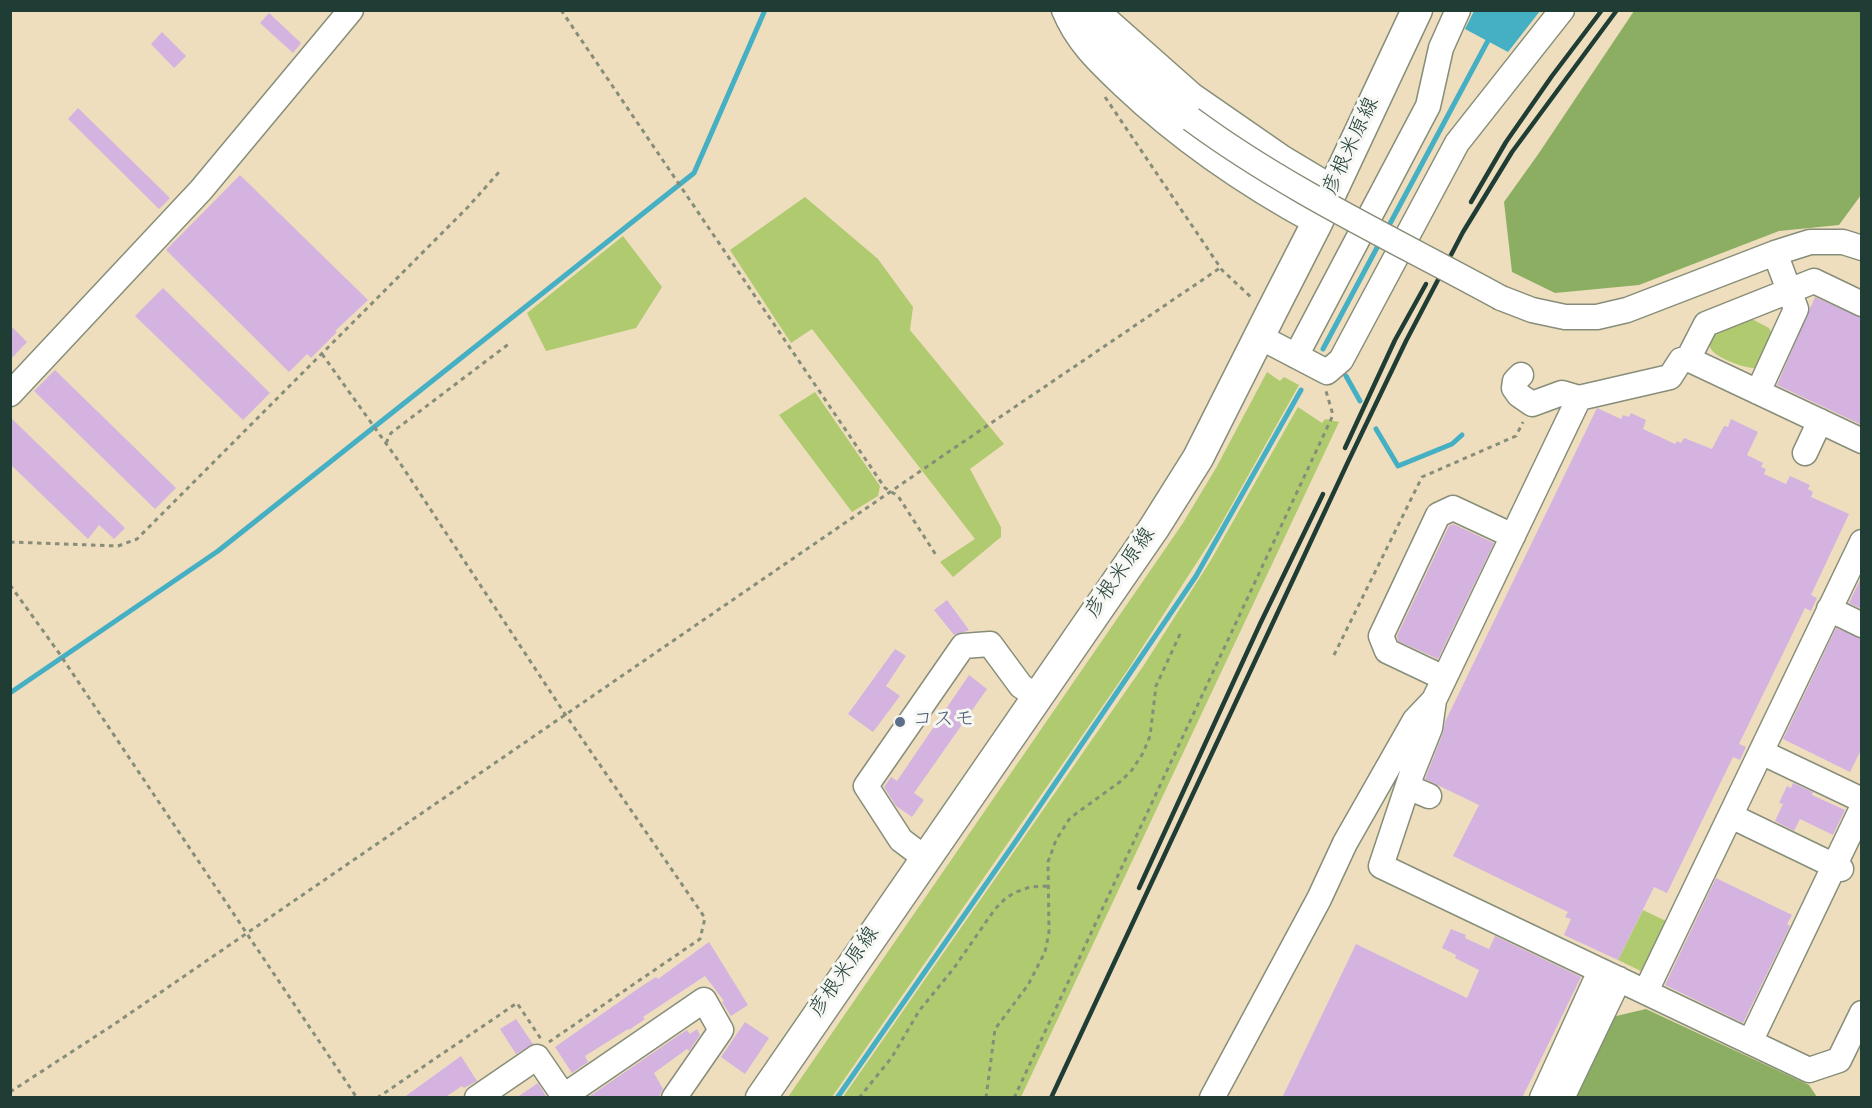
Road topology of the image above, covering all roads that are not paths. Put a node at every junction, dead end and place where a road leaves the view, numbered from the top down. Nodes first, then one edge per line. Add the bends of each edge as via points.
1 (351, 10) edge
2 (1064, 10) edge
3 (1080, 10) edge
4 (1096, 10) edge
5 (1417, 10) edge
6 (1458, 10) edge
7 (1562, 10) edge
8 (1333, 188) junction
9 (1317, 223) junction
10 (1862, 248) edge
11 (1775, 253) junction
12 (1789, 291) junction
13 (1862, 304) edge
14 (1266, 324) junction
15 (1296, 356) junction
16 (1688, 359) junction
17 (1521, 375) dead end
18 (1758, 392) junction
19 (10, 394) edge
20 (1579, 398) junction
21 (1820, 421) junction
22 (1862, 441) edge
23 (1805, 453) dead end
24 (1513, 536) junction
25 (1862, 542) edge
26 (1829, 609) junction
27 (1862, 625) edge
28 (1444, 678) junction
29 (1037, 697) junction
30 (1434, 700) junction
31 (1761, 752) junction
32 (1862, 800) edge
33 (1862, 808) edge
34 (1731, 816) junction
35 (925, 858) junction
36 (1838, 867) junction
37 (1610, 975) junction
38 (1646, 991) junction
39 (1862, 1013) edge
40 (1750, 1042) junction
41 (564, 1097) edge
42 (477, 1098) edge
43 (674, 1098) edge
44 (761, 1098) edge
45 (1212, 1098) edge
46 (1542, 1098) edge
47 (1562, 1098) edge

1 - 19 street via 201,190
2 - 9 street via 1080,41 1160,119 1223,165
3 - 11 street, bridge via 1102,38 1163,96 1244,156 1501,298 1532,310 1565,317 1597,317 1638,306
4 - 8 street via 1192,95 1282,158
5 - 8 main road, 彦根米原線
6 - 15 street via 1441,48 1428,106
7 - 15 street via 1457,143 1341,360 1327,372
8 - 9 main road, 彦根米原線
9 - 14 main road, 彦根米原線
10 - 11 street via 1843,242 1810,242
11 - 12 street
12 - 13 street via 1814,281
12 - 16 street via 1706,324
12 - 18 street via 1796,309
14 - 15 street
14 - 29 main road, 彦根米原線 via 1198,458
16 - 18 street
16 - 20 street via 1681,360 1670,377
17 - 20 street via 1514,388 1532,404 1562,393
18 - 21 street
20 - 24 street
21 - 22 street
21 - 23 street
24 - 28 street
24 - 28 street via 1453,508 1438,514 1381,636 1387,651
25 - 26 street
26 - 27 street
26 - 31 street
28 - 30 street
29 - 35 main road, 彦根米原線
29 - 35 street via 1021,686 990,644 963,646 866,786 902,840
30 - 37 street via 1431,728 1412,773 1419,791 1381,866
30 - 45 street via 1415,720 1345,843
31 - 32 street
31 - 34 street
33 - 36 street
34 - 36 street
34 - 38 street
35 - 44 main road, 彦根米原線
36 - 40 street
37 - 38 street
37 - 46 street
37 - 47 street
38 - 40 street
39 - 40 street via 1839,1060 1809,1070
41 - 42 street via 537,1057
41 - 43 street via 704,1000 721,1030

